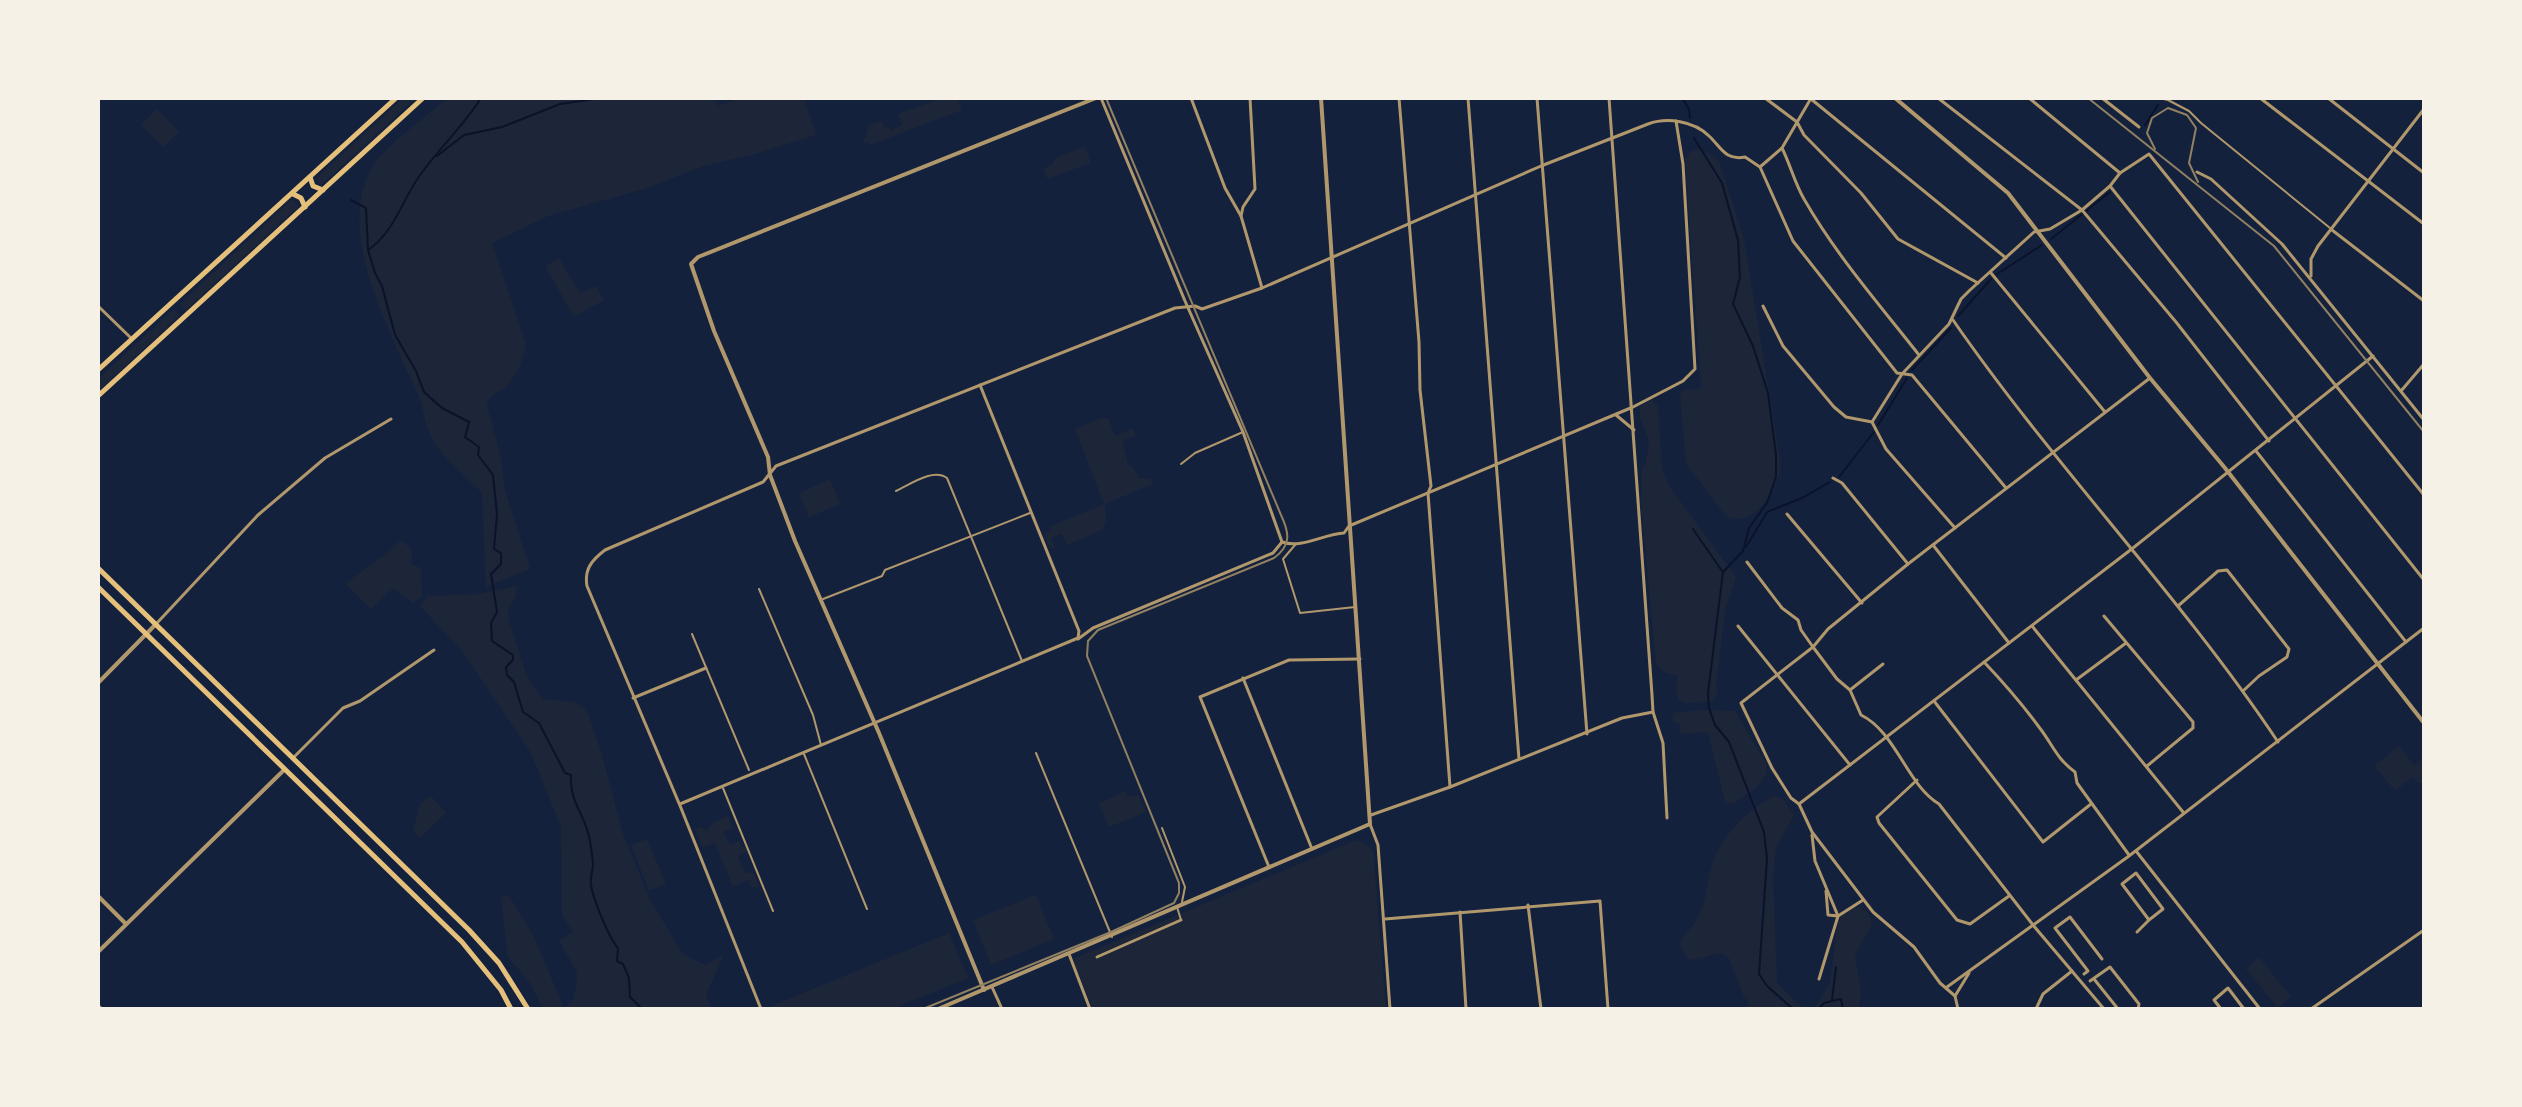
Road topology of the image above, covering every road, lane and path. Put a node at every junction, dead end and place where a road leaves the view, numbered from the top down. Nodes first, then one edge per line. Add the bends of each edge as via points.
1 (396, 98) edge
2 (423, 98) edge
3 (1098, 98) edge
4 (1191, 98) edge
5 (1250, 98) edge
6 (1321, 98) edge
7 (1399, 98) edge
8 (1468, 98) edge
9 (1537, 98) edge
10 (1609, 98) edge
11 (1765, 98) edge
12 (1895, 98) edge
13 (1938, 98) edge
14 (2029, 98) edge
15 (2102, 98) edge
16 (2160, 98) edge
17 (2260, 98) edge
18 (2328, 98) edge
19 (1811, 99) edge
20 (2166, 99) edge
21 (2424, 109) edge
22 (1676, 121) junction
23 (1797, 122) junction
24 (2139, 127) dead end
25 (1611, 138) junction
26 (1782, 148) junction
27 (2392, 148) junction
28 (1541, 166) junction
29 (1760, 167) junction
30 (2197, 172) dead end
31 (2120, 173) junction
32 (2424, 173) edge
33 (310, 177) junction
34 (2367, 180) junction
35 (2110, 186) junction
36 (323, 190) junction
37 (292, 193) junction
38 (1477, 194) junction
39 (305, 207) junction
40 (2082, 210) junction
41 (1241, 216) junction
42 (1408, 224) junction
43 (2424, 224) edge
44 (2331, 229) junction
45 (2038, 230) junction
46 (1331, 258) junction
47 (2006, 258) junction
48 (1990, 273) junction
49 (2311, 276) junction
50 (1978, 283) junction
51 (1262, 288) junction
52 (2424, 301) edge
53 (98, 306) edge
54 (1763, 306) dead end
55 (1188, 308) junction
56 (1952, 318) junction
57 (132, 339) junction
58 (1919, 355) junction
59 (2373, 356) junction
60 (2424, 364) edge
61 (98, 370) edge
62 (1902, 374) junction
63 (2150, 378) junction
64 (980, 385) junction
65 (2337, 385) junction
66 (2401, 391) junction
67 (98, 396) edge
68 (1633, 407) junction
69 (2105, 412) junction
70 (1614, 414) junction
71 (391, 419) dead end
72 (2295, 419) junction
73 (2424, 420) edge
74 (1872, 422) junction
75 (1634, 430) junction
76 (1243, 432) junction
77 (1563, 435) junction
78 (2269, 441) junction
79 (2256, 451) junction
80 (2051, 453) junction
81 (1497, 463) junction
82 (1181, 464) dead end
83 (2229, 473) junction
84 (770, 475) junction
85 (1833, 478) dead end
86 (2006, 488) junction
87 (896, 491) dead end
88 (1428, 493) junction
89 (2424, 495) edge
90 (1030, 513) junction
91 (1787, 514) dead end
92 (1349, 526) junction
93 (1955, 528) junction
94 (973, 537) junction
95 (1282, 542) junction
96 (1295, 545) junction
97 (1933, 545) junction
98 (2133, 548) junction
99 (1747, 562) dead end
100 (1908, 564) junction
101 (98, 568) edge
102 (2424, 580) edge
103 (98, 587) edge
104 (759, 589) dead end
105 (822, 600) junction
106 (1862, 603) junction
107 (2178, 606) junction
108 (1357, 607) junction
109 (2104, 616) dead end
110 (156, 624) junction
111 (1738, 626) dead end
112 (2032, 626) junction
113 (2423, 630) edge
114 (147, 634) junction
115 (692, 634) dead end
116 (1076, 640) junction
117 (2406, 642) junction
118 (2009, 643) junction
119 (2126, 643) junction
120 (178, 646) junction
121 (1813, 647) junction
122 (434, 650) dead end
123 (169, 656) junction
124 (1360, 659) junction
125 (1023, 662) junction
126 (1984, 662) junction
127 (1883, 664) dead end
128 (2377, 665) junction
129 (706, 668) junction
130 (1777, 676) junction
131 (1243, 678) junction
132 (2076, 680) junction
133 (98, 683) edge
134 (1850, 690) junction
135 (2243, 691) junction
136 (633, 698) junction
137 (1934, 701) junction
138 (1653, 712) junction
139 (875, 723) junction
140 (2424, 723) edge
141 (1587, 734) junction
142 (1887, 737) junction
143 (2278, 742) junction
144 (821, 746) junction
145 (803, 753) junction
146 (1036, 753) dead end
147 (294, 757) junction
148 (1519, 759) junction
149 (1850, 765) junction
150 (2146, 766) junction
151 (284, 770) junction
152 (749, 770) dead end
153 (1917, 780) junction
154 (722, 787) junction
155 (1450, 787) junction
156 (1799, 804) junction
157 (2092, 804) junction
158 (679, 805) junction
159 (2184, 814) junction
160 (1371, 815) junction
161 (1667, 818) dead end
162 (1370, 824) junction
163 (1162, 828) dead end
164 (1812, 832) junction
165 (1313, 849) junction
166 (2136, 851) junction
167 (2129, 856) junction
168 (1269, 867) junction
169 (2142, 868) dead end
170 (2136, 873) junction
171 (1826, 888) junction
172 (2010, 895) junction
173 (98, 896) edge
174 (1863, 900) junction
175 (1528, 905) junction
176 (1177, 908) junction
177 (867, 909) dead end
178 (773, 911) dead end
179 (1460, 912) junction
180 (2066, 912) dead end
181 (1838, 916) junction
182 (2070, 917) junction
183 (1385, 919) junction
184 (1181, 920) joint
185 (2149, 920) junction
186 (126, 924) junction
187 (2033, 925) junction
188 (2424, 930) edge
189 (2137, 932) dead end
190 (1112, 937) junction
191 (98, 952) edge
192 (1069, 954) junction
193 (1097, 957) dead end
194 (2102, 959) dead end
195 (1971, 969) junction
196 (2072, 971) junction
197 (2084, 974) dead end
198 (1819, 979) dead end
199 (992, 987) junction
200 (1947, 987) junction
201 (984, 990) junction
202 (1955, 996) junction
203 (511, 1009) edge
204 (528, 1009) edge
205 (761, 1009) edge
206 (938, 1009) edge
207 (1002, 1009) edge
208 (1090, 1009) edge
209 (1390, 1009) edge
210 (1466, 1009) edge
211 (1541, 1009) edge
212 (1608, 1009) edge
213 (1958, 1009) edge
214 (2036, 1009) edge
215 (2104, 1009) edge
216 (2118, 1009) edge
217 (2138, 1009) edge
218 (2221, 1009) edge
219 (2244, 1009) edge
220 (2260, 1009) edge
221 (2311, 1009) edge

1 - 33 main road
2 - 36 main road
3 - 55 street
3 - 84 street via 691,264 768,457
4 - 41 street
5 - 41 street via 1255,189
6 - 46 street
7 - 42 street
8 - 38 street
9 - 28 street
10 - 25 street
11 - 23 street
12 - 45 street via 2008,193
13 - 40 street
14 - 31 street
15 - 24 street
16 - 20 street
17 - 34 street
18 - 27 street
19 - 23 street
19 - 47 street
20 - 44 lane via 2189,111
21 - 27 street
22 - 25 street via 1653,122
22 - 29 street via 1699,128 1727,156 1745,157
22 - 68 street via 1695,369
23 - 26 street
23 - 50 street via 1898,239
25 - 28 street
25 - 68 street
26 - 29 street
26 - 58 street via 1799,192 1827,237
27 - 32 street
27 - 34 street
28 - 38 street
28 - 77 street
29 - 62 street via 1793,241
30 - 49 street via 2211,179
31 - 35 street
31 - 65 street via 2149,154
33 - 36 main road via 313,186
33 - 37 main road
34 - 43 street
34 - 44 street
35 - 40 street
35 - 72 street
36 - 39 main road
37 - 39 main road
37 - 57 main road
38 - 42 street
38 - 81 street
39 - 67 main road
40 - 45 street via 2050,229
40 - 78 street
41 - 51 street
42 - 46 street
42 - 88 street
44 - 49 street via 2311,259
44 - 52 street
45 - 47 street
45 - 63 street
46 - 51 street
46 - 92 street
47 - 48 street
48 - 50 street
48 - 69 street
49 - 59 street
50 - 56 street via 1961,299
51 - 55 street via 1202,309
53 - 57 street
54 - 74 street via 1783,346 1834,407 1846,417
55 - 64 street via 1175,308
55 - 76 street
56 - 58 street
56 - 80 street
57 - 61 main road
58 - 62 street
59 - 65 street
59 - 66 street
60 - 66 street
62 - 74 street
62 - 86 street via 1912,375
63 - 69 street
63 - 83 street
64 - 84 street via 776,466
64 - 90 street
65 - 72 street
65 - 89 street
66 - 73 street
68 - 70 street
68 - 75 street
69 - 80 street
70 - 75 street
70 - 77 street
71 - 110 street via 325,458 258,515
72 - 78 street
72 - 102 street
74 - 93 street via 1886,449
75 - 138 street
76 - 82 lane
76 - 95 street
77 - 81 street
77 - 141 street
78 - 79 street
79 - 83 street
79 - 117 street
80 - 86 street
80 - 98 street
81 - 88 street
81 - 148 street
83 - 98 street
83 - 128 street
84 - 105 street
84 - 136 street via 594,560 587,586
85 - 100 street
86 - 93 street
87 - 94 lane via 941,474
88 - 92 street
88 - 155 street
90 - 94 lane
90 - 116 street via 1079,631
91 - 106 street
92 - 96 street via 1344,533
92 - 108 street
93 - 97 street
94 - 105 lane
94 - 125 lane
95 - 96 street
95 - 116 street via 1273,553 1093,628
96 - 108 lane via 1283,559 1300,613
97 - 100 street
97 - 118 street
98 - 107 street
98 - 112 street
99 - 121 street via 1782,608 1798,620
100 - 106 street
101 - 110 main road
103 - 114 main road
104 - 144 lane
105 - 139 street
106 - 121 street
107 - 135 street
107 - 135 street via 2224,569 2289,649
108 - 124 street
109 - 119 street
110 - 114 street
110 - 120 main road
111 - 130 street
112 - 118 street
112 - 132 street
113 - 117 street
114 - 123 main road
114 - 133 street
115 - 129 lane
116 - 125 street
117 - 128 street
118 - 126 street
119 - 132 street
119 - 150 street via 2193,722 2193,728
120 - 123 main road
120 - 147 main road
121 - 130 street
121 - 134 street
122 - 147 street via 343,708
123 - 151 main road
124 - 131 street via 1289,660
124 - 160 street
125 - 139 street
126 - 137 street
126 - 157 street via 2018,699 2060,761 2075,772
127 - 134 street
128 - 140 street
128 - 143 street
129 - 136 street
129 - 152 lane
130 - 149 street
130 - 156 street via 1741,703 1772,768
131 - 165 street
131 - 168 street via 1200,697
132 - 150 street
134 - 142 street via 1861,715
135 - 143 street
136 - 158 street
137 - 142 street
137 - 157 street via 2043,842
138 - 141 street via 1622,718
138 - 161 street via 1663,743
139 - 144 street
139 - 201 street
141 - 148 street
142 - 149 street
142 - 153 street
143 - 159 street
144 - 145 street
145 - 154 street
145 - 177 lane
146 - 190 lane
147 - 204 main road via 469,930 499,963
148 - 155 street
149 - 156 street
150 - 159 street
151 - 186 street
151 - 203 main road via 462,942
153 - 172 street
153 - 172 street via 1877,817 1957,920 1970,924
154 - 158 street
154 - 178 lane
155 - 160 street
156 - 164 street
157 - 167 street
158 - 205 street
159 - 166 street
160 - 162 street
162 - 165 street
162 - 183 street via 1378,845
163 - 176 lane via 1185,887
164 - 171 street via 1815,861
164 - 174 street
165 - 168 street
166 - 167 street
166 - 220 street
167 - 187 street
168 - 176 street
169 - 170 street
170 - 185 street via 2122,884
170 - 185 street via 2163,909
171 - 181 street
171 - 181 street via 1828,915
172 - 187 street
173 - 186 street
174 - 181 street
174 - 200 street via 1914,947
175 - 179 street
175 - 211 street
175 - 212 street via 1600,901
176 - 184 lane
176 - 190 street
179 - 183 street
179 - 210 street
180 - 182 street
181 - 198 street
182 - 194 street
182 - 197 street via 2055,928 2088,971
183 - 209 street
184 - 193 street
185 - 189 street
186 - 191 street
187 - 195 street
187 - 196 street
188 - 221 street
190 - 192 street
192 - 199 street
192 - 208 street
195 - 200 street
195 - 202 street
196 - 214 street via 2043,994
196 - 215 street
199 - 201 street
199 - 207 street
200 - 202 street
201 - 206 street
202 - 213 street
216 - 217 street via 2092,980 2110,967
218 - 219 street via 2214,1000 2228,988

